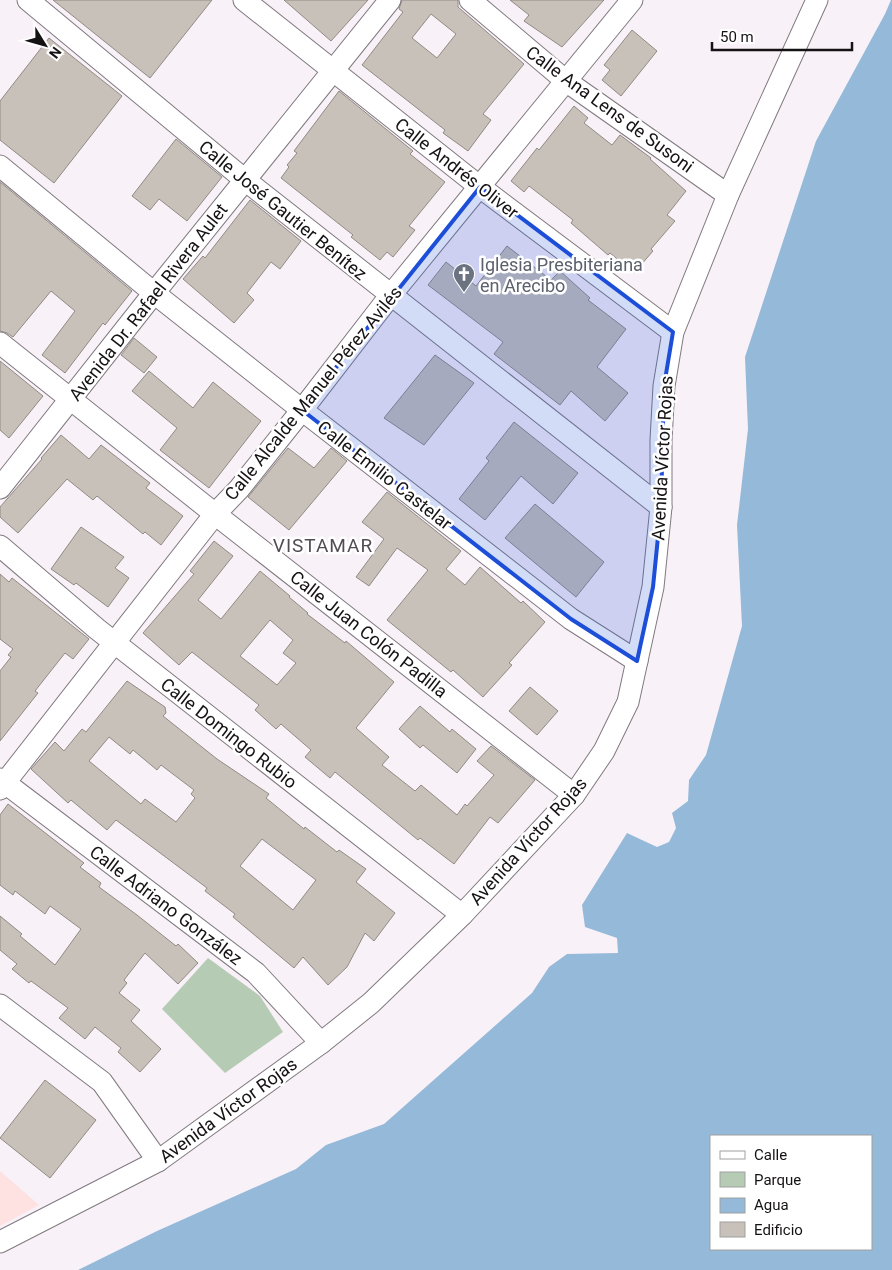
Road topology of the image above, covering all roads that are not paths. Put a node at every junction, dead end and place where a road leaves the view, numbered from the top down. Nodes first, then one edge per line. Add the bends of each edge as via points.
1 (28, 0) edge
2 (244, 0) edge
3 (390, 0) edge
4 (470, 0) edge
5 (632, 0) edge
6 (817, 0) edge
7 (333, 70) junction
8 (566, 81) junction
9 (0, 166) edge
10 (245, 180) junction
11 (480, 187) junction
12 (728, 195) junction
13 (154, 293) junction
14 (390, 296) junction
15 (673, 332) junction
16 (0, 343) edge
17 (71, 398) junction
18 (302, 410) junction
19 (0, 488) edge
20 (661, 508) junction
21 (215, 514) junction
22 (0, 546) edge
23 (115, 643) junction
24 (637, 661) junction
25 (2, 784) edge
26 (574, 795) junction
27 (462, 916) junction
28 (0, 1004) edge
29 (321, 1043) junction
30 (158, 1161) junction
31 (0, 1242) edge

1 - 10 street, Calle José Gautier Benítez
2 - 7 street, Calle Andrés Oliver
3 - 7 street, Avenida Dr. Rafael Rivera Aulet
4 - 8 street, Calle Ana Lens de Susoni
5 - 8 street, Calle Alcalde Manuel Pérez Avilés
6 - 12 street, Avenida Víctor Rojas
7 - 10 street, Avenida Dr. Rafael Rivera Aulet
7 - 11 street, Calle Andrés Oliver
8 - 11 street, Calle Alcalde Manuel Pérez Avilés
8 - 12 street, Calle Ana Lens de Susoni
9 - 13 street, Calle Emilio Castelar
10 - 13 street, Avenida Dr. Rafael Rivera Aulet
10 - 14 street, Calle José Gautier Benítez
11 - 14 street, Calle Alcalde Manuel Pérez Avilés
11 - 15 street, Calle Andrés Oliver
12 - 15 street, Avenida Víctor Rojas
13 - 17 street, Avenida Dr. Rafael Rivera Aulet
13 - 18 street, Calle Emilio Castelar
14 - 18 street, Calle Alcalde Manuel Pérez Avilés
14 - 20 street, Calle José Gautier Benítez
15 - 20 street, Avenida Víctor Rojas via 660,440
16 - 17 street, Calle Juan Colón Padilla
17 - 19 street, Avenida Dr. Rafael Rivera Aulet
17 - 21 street, Calle Juan Colón Padilla
18 - 21 street, Calle Alcalde Manuel Pérez Avilés
18 - 24 street, Calle Emilio Castelar via 571,620
20 - 24 street, Avenida Víctor Rojas via 653,587
21 - 23 street, Calle Alcalde Manuel Pérez Avilés
21 - 26 street, Calle Juan Colón Padilla
22 - 23 street, Calle Domingo Rubio
23 - 25 street, Calle Alcalde Manuel Pérez Avilés
23 - 27 street, Calle Domingo Rubio
24 - 26 street, Avenida Víctor Rojas via 628,702 604,751
25 - 29 street, Calle Adriano González via 256,973
26 - 27 street, Avenida Víctor Rojas
27 - 29 street, Avenida Víctor Rojas via 371,1003
28 - 30 street via 102,1082
29 - 30 street, Avenida Víctor Rojas
30 - 31 street, Avenida Víctor Rojas

